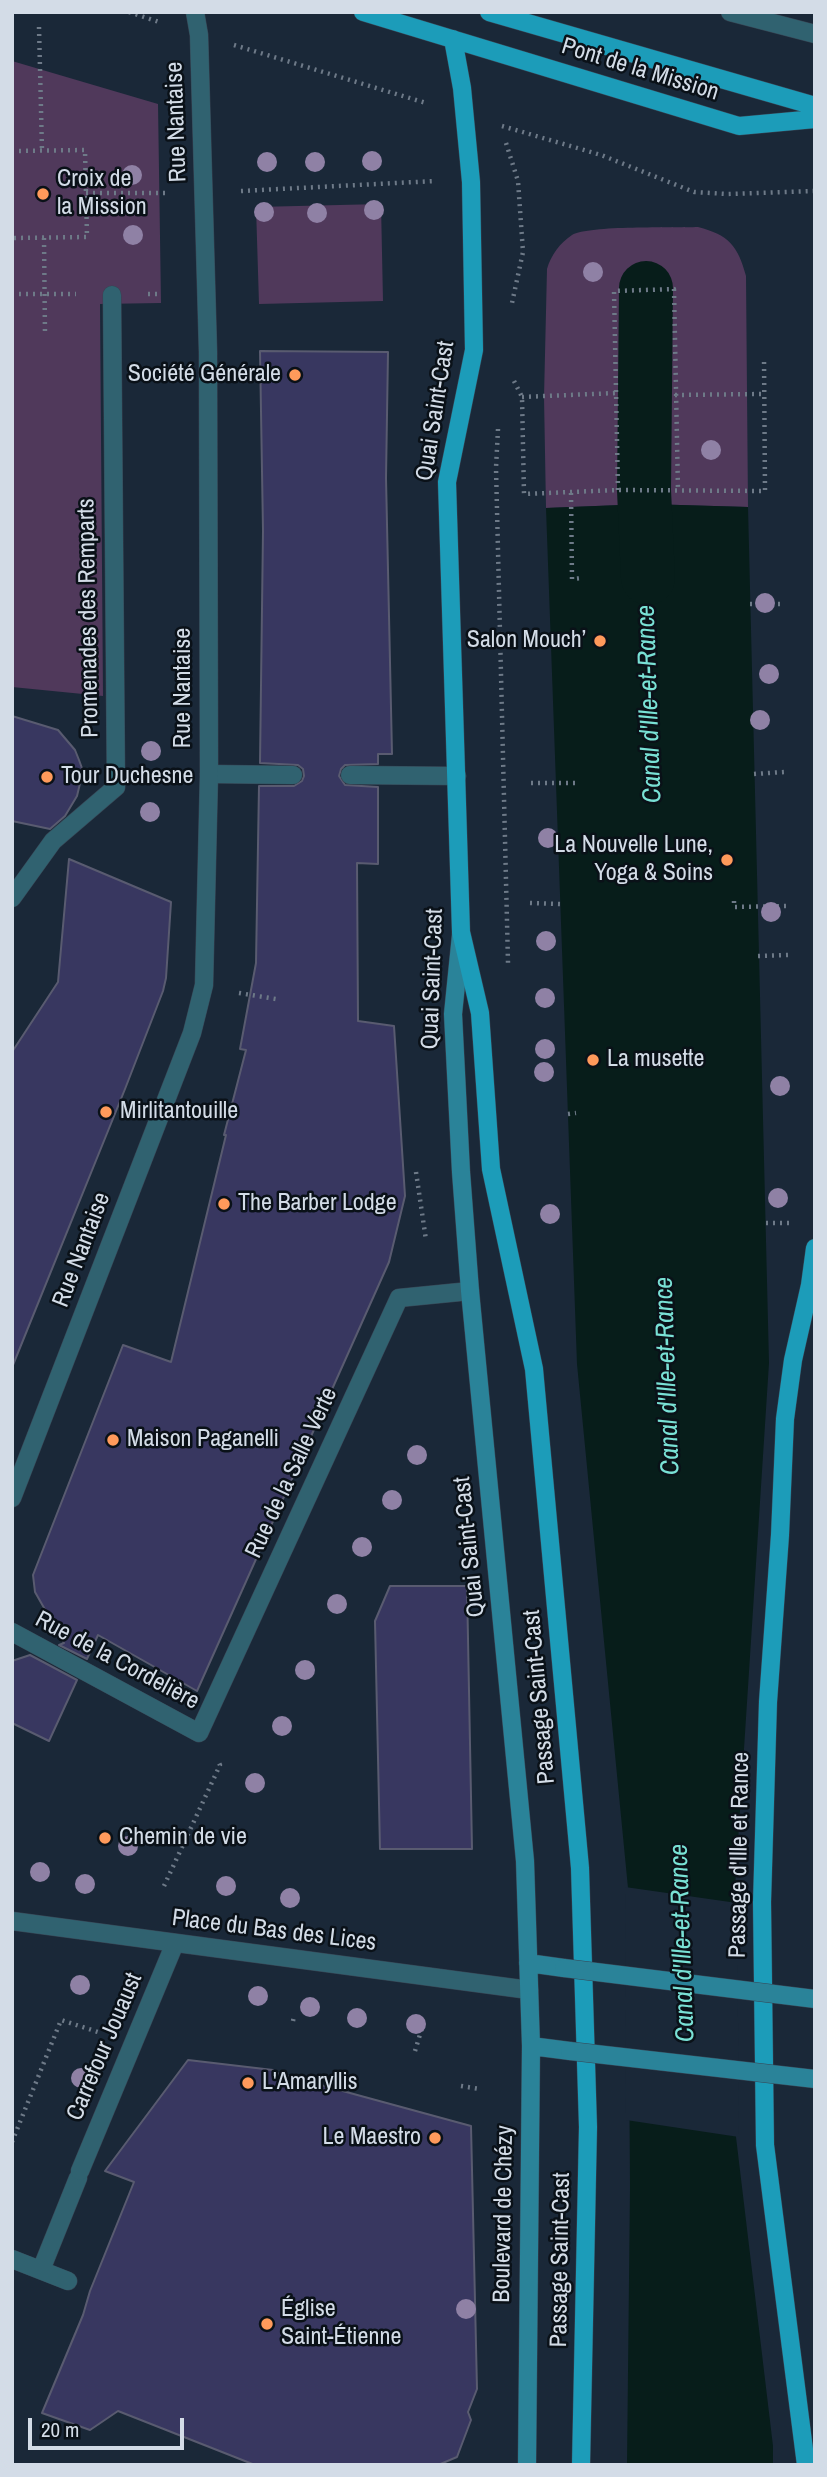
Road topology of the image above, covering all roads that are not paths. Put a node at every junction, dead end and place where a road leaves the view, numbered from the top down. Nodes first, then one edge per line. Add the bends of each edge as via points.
1 (195, 12) edge
2 (363, 12) edge
3 (489, 12) edge
4 (730, 12) edge
5 (815, 34) edge
6 (453, 39) junction
7 (815, 106) edge
8 (815, 119) edge
9 (112, 295) dead end
10 (209, 774) junction
11 (293, 775) dead end
12 (349, 775) dead end
13 (457, 776) junction
14 (12, 898) edge
15 (461, 932) junction
16 (815, 1248) edge
17 (470, 1291) junction
18 (12, 1498) edge
19 (12, 1632) edge
20 (200, 1733) joint
21 (12, 1920) edge
22 (175, 1942) junction
23 (528, 1963) junction
24 (529, 1990) junction
25 (815, 1999) edge
26 (531, 2046) junction
27 (815, 2079) edge
28 (12, 2259) edge
29 (41, 2270) junction
30 (68, 2281) dead end
31 (527, 2465) edge
32 (581, 2465) edge
33 (806, 2465) edge

1 - 10 street, Rue Nantaise via 208,352
2 - 6 main road, Pont de la Mission
3 - 7 main road, Pont de la Mission
4 - 5 street
6 - 8 main road, Pont de la Mission via 739,126
6 - 13 main road, Quai Saint-Cast via 471,182 474,350 447,482
9 - 14 street, Promenades des Remparts via 116,787 54,841
10 - 11 street
10 - 18 street, Rue Nantaise via 204,985 192,1033
12 - 13 street
13 - 15 main road, Quai Saint-Cast
15 - 17 main road, Quai Saint-Cast via 453,1014
15 - 32 main road, Passage Saint-Cast via 480,1013 491,1169 534,1369 580,1868 588,2127
16 - 33 main road, Passage d'Ille et Rance via 785,1419 762,1902 765,2146
17 - 20 street, Rue de la Salle Verte via 399,1298
17 - 23 main road, Quai Saint-Cast via 525,1861
19 - 20 street, Rue de la Cordelière
21 - 22 street, Place du Bas des Lices
22 - 24 street, Place du Bas des Lices
22 - 29 street, Carrefour Jouaust
23 - 24 main road, Boulevard de Chézy
23 - 25 main road, bridge
24 - 26 main road, Boulevard de Chézy
26 - 27 main road, bridge
26 - 31 main road, Boulevard de Chézy
28 - 29 street
29 - 30 street

